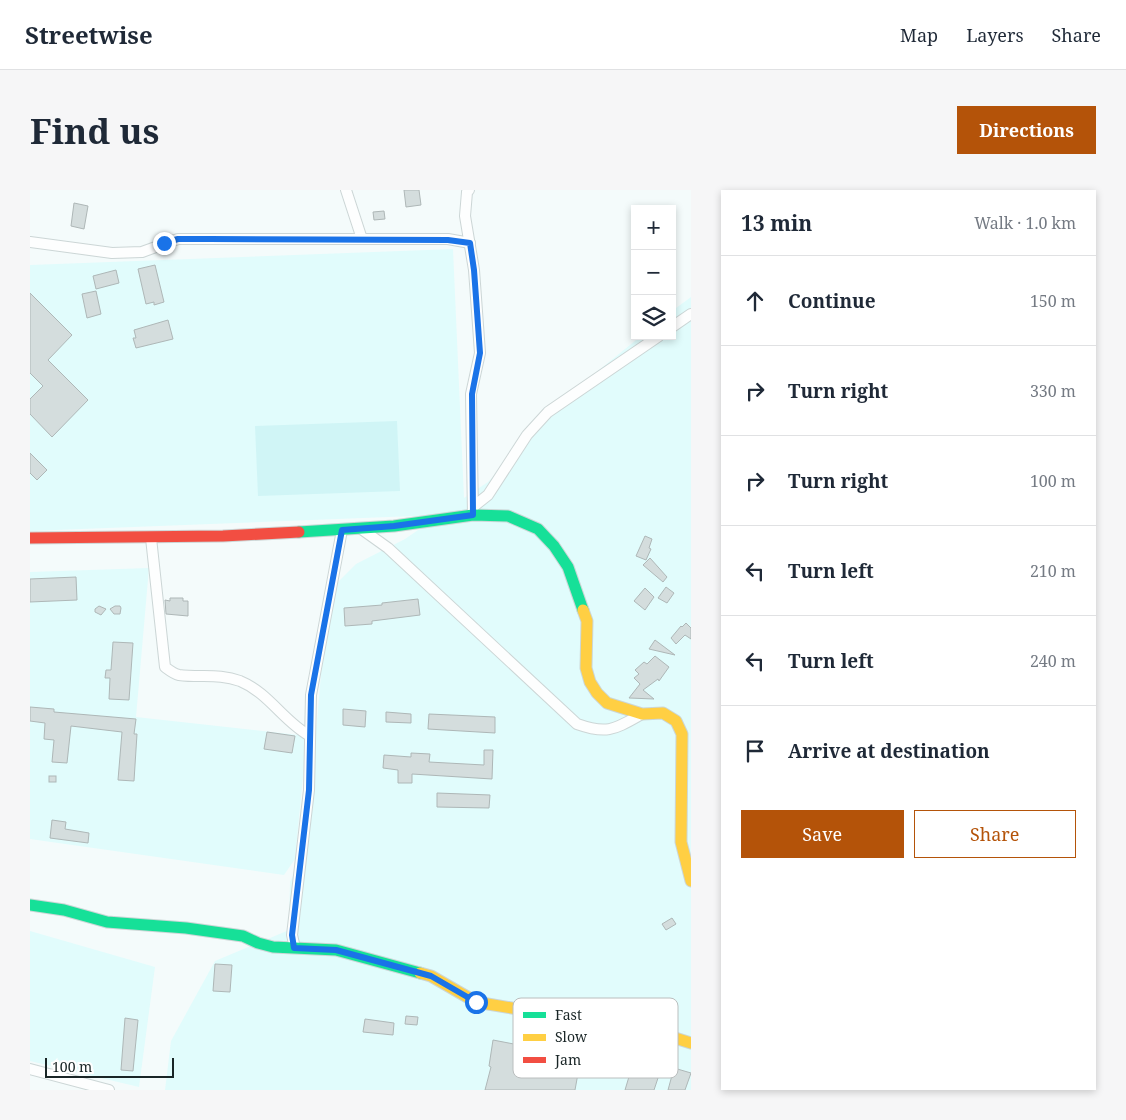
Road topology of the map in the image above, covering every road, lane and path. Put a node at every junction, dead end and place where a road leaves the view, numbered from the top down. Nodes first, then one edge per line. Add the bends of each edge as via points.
1 (346, 190) edge
2 (467, 191) edge
3 (362, 239) junction
4 (30, 242) edge
5 (470, 243) junction
6 (691, 314) edge
7 (676, 324) edge
8 (654, 340) edge
9 (473, 511) junction
10 (360, 528) junction
11 (342, 530) junction
12 (30, 538) edge
13 (151, 538) junction
14 (642, 714) junction
15 (310, 736) junction
16 (691, 881) edge
17 (30, 905) edge
18 (294, 948) junction
19 (513, 1008) edge
20 (678, 1040) edge
21 (691, 1044) edge
22 (30, 1069) edge
23 (109, 1090) edge

1 - 3 street
2 - 5 street via 465,216
3 - 4 street via 178,239 142,252 119,253
3 - 5 street
5 - 9 street via 480,353 472,394
6 - 7 street
8 - 9 street via 548,412 527,435 488,495
9 - 10 street via 394,526
9 - 14 street via 508,516 538,529 554,546 568,567 587,621 586,668 590,682 607,703
10 - 11 street
10 - 14 street via 388,548 577,724 591,729 614,729
11 - 13 street
11 - 15 street via 311,695
12 - 13 street
13 - 15 street via 165,667 177,675 224,676 241,682 266,696 297,729
14 - 16 street via 663,713 676,721 682,734 681,842
15 - 18 street via 309,790 292,935
17 - 18 street via 107,922 186,928 243,936 274,947
18 - 19 street via 336,950 431,976 476,1002
20 - 21 street
22 - 23 street

